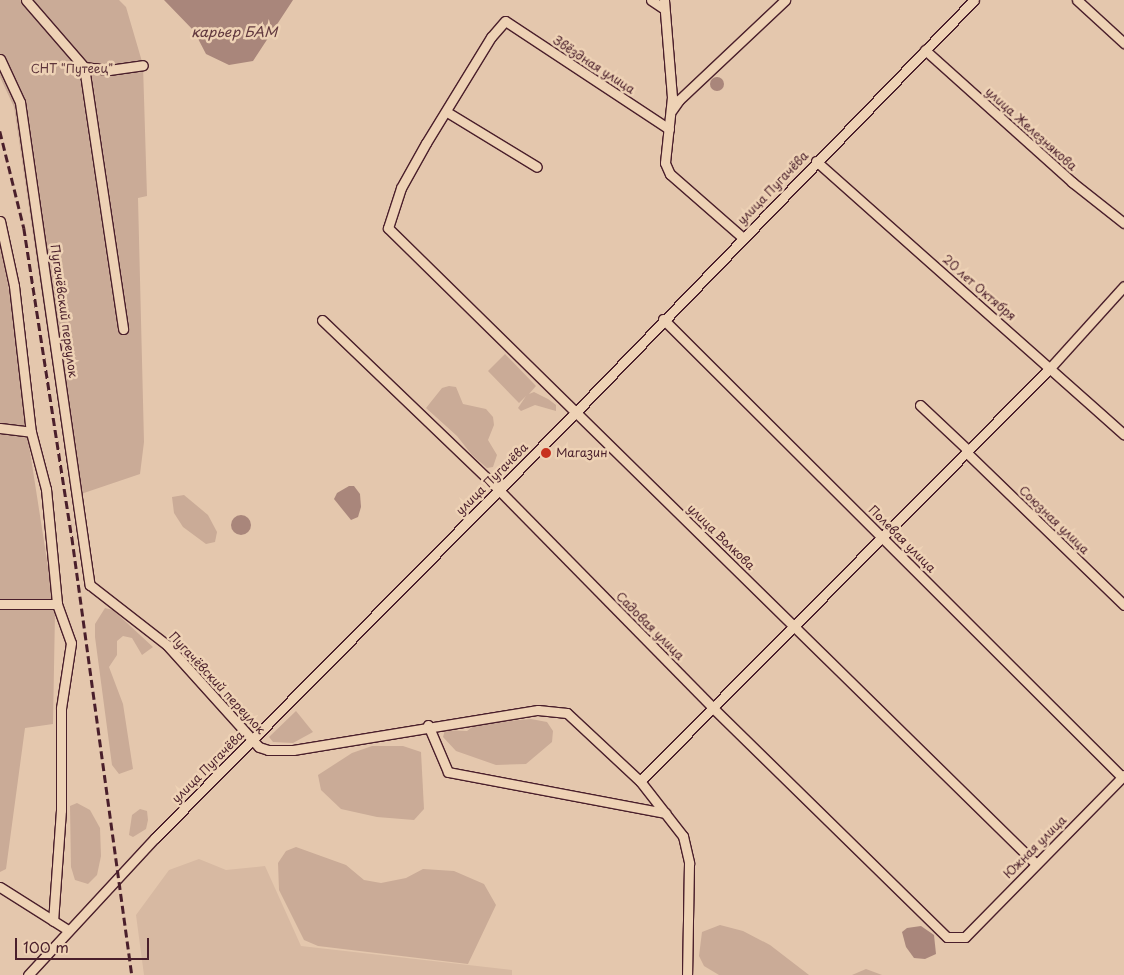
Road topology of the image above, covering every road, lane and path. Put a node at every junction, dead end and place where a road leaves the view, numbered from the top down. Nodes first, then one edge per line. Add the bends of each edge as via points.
1 (26, 0) edge
2 (651, 0) edge
3 (785, 0) edge
4 (974, 0) edge
5 (1077, 0) edge
6 (663, 4) edge
7 (1124, 43) edge
8 (925, 50) junction
9 (0, 59) edge
10 (144, 65) dead end
11 (84, 67) junction
12 (447, 112) junction
13 (670, 113) junction
14 (669, 129) junction
15 (816, 161) junction
16 (537, 168) dead end
17 (0, 221) edge
18 (1124, 223) edge
19 (743, 238) junction
20 (1124, 286) edge
21 (663, 319) junction
22 (322, 320) dead end
23 (123, 329) dead end
24 (1050, 368) junction
25 (920, 405) dead end
26 (576, 412) junction
27 (0, 428) edge
28 (31, 432) junction
29 (1124, 434) edge
30 (967, 451) junction
31 (499, 490) junction
32 (882, 537) junction
33 (0, 604) edge
34 (58, 604) junction
35 (1124, 605) edge
36 (793, 625) junction
37 (714, 709) junction
38 (428, 725) junction
39 (253, 740) junction
40 (1123, 776) edge
41 (640, 782) junction
42 (665, 813) junction
43 (1036, 864) junction
44 (0, 887) edge
45 (53, 921) junction
46 (68, 930) junction
47 (965, 937) joint
48 (28, 975) edge
49 (686, 975) edge

1 - 11 street
2 - 6 street
3 - 13 street via 679,100
4 - 8 street, улица Пугачёва
5 - 7 street
6 - 13 street via 670,47
8 - 15 street, улица Пугачёва
8 - 18 street, улица Железнякова via 1072,182
9 - 39 street, Пугачёвский переулок via 20,102 90,585 167,645
10 - 11 street via 109,70
11 - 23 street
12 - 14 street, Звёздная улица via 491,37 505,21
12 - 16 street
12 - 26 street, улица Волкова via 401,188 388,228
13 - 14 street
14 - 19 street via 664,163 670,174
15 - 19 street, улица Пугачёва
15 - 24 street, 20 лет Октября
17 - 28 street via 15,294
19 - 21 street, улица Пугачёва
20 - 24 street
21 - 26 street, улица Пугачёва
21 - 32 street, Полевая улица
22 - 31 street, Садовая улица
24 - 29 street, 20 лет Октября
24 - 30 street
25 - 30 street, Союзная улица
26 - 31 street, улица Пугачёва
26 - 36 street, улица Волкова
27 - 28 street
28 - 34 street via 46,489
30 - 32 street
30 - 35 street, Союзная улица
31 - 37 street, Садовая улица
31 - 39 street, улица Пугачёва
32 - 36 street
32 - 40 street, Полевая улица
33 - 34 street
34 - 45 street via 70,643 61,708 61,810
36 - 37 street
36 - 43 street, улица Волкова
37 - 41 street
37 - 47 street, Садовая улица via 948,937
38 - 39 street, Пугачёвский переулок via 294,750 268,750
38 - 41 street, Пугачёвский переулок via 538,710 567,713
38 - 42 street via 448,772
39 - 46 street, улица Пугачёва
40 - 43 street, Южная улица
41 - 42 street, Пугачёвский переулок
42 - 49 street, Пугачёвский переулок via 683,836 689,863
43 - 47 street, Южная улица
44 - 45 street
45 - 46 street
46 - 48 street, улица Пугачёва

